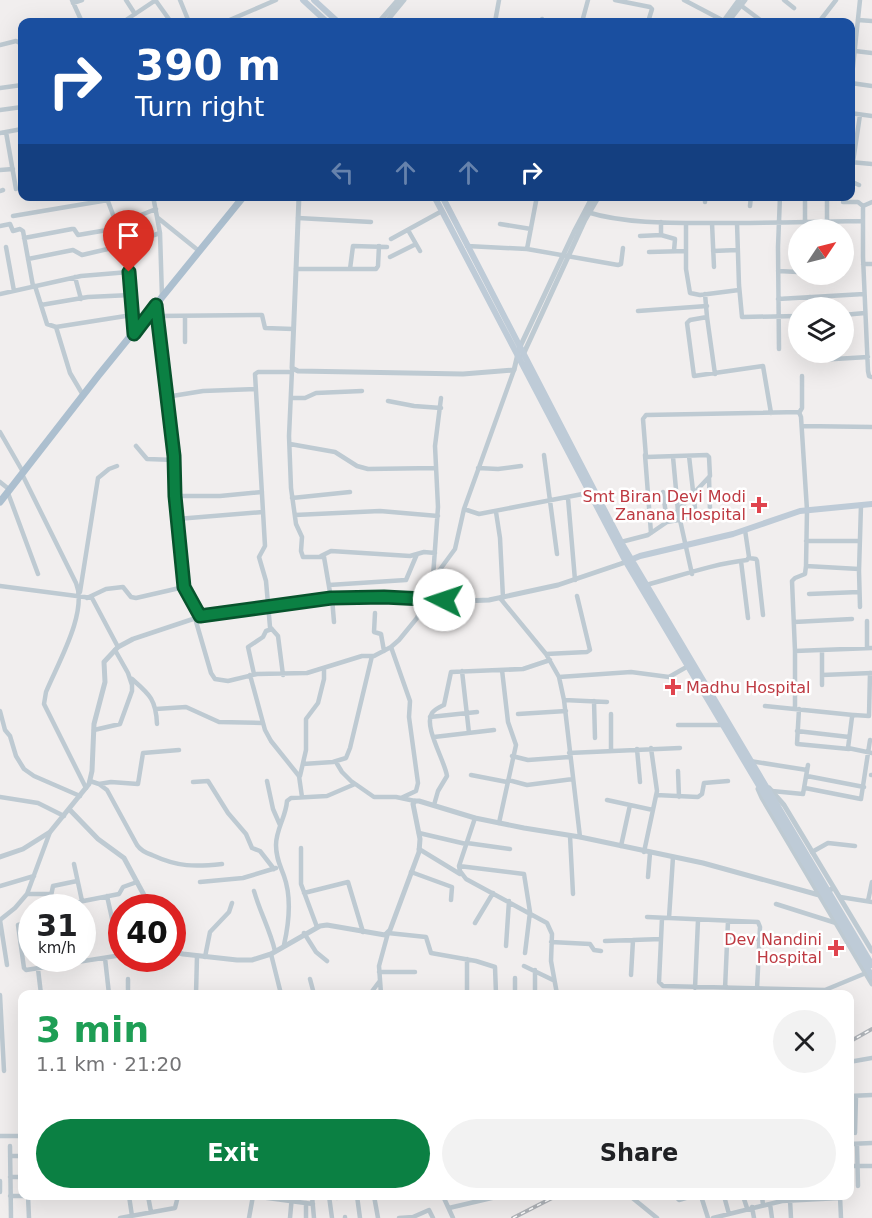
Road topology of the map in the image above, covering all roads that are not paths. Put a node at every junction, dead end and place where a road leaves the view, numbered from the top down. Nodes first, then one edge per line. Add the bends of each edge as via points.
1 (82, 0) edge
2 (126, 0) edge
3 (143, 0) edge
4 (156, 0) edge
5 (180, 0) edge
6 (276, 0) edge
7 (303, 0) edge
8 (314, 0) edge
9 (398, 0) edge
10 (404, 0) edge
11 (499, 0) edge
12 (588, 0) edge
13 (615, 0) edge
14 (652, 0) edge
15 (684, 0) edge
16 (745, 0) edge
17 (784, 0) edge
18 (836, 0) edge
19 (860, 0) edge
20 (72, 2) edge
21 (738, 3) edge
22 (146, 6) junction
23 (650, 7) junction
24 (794, 8) dead end
25 (135, 14) junction
26 (325, 17) edge
27 (80, 18) edge
28 (129, 18) edge
29 (169, 18) edge
30 (187, 18) edge
31 (234, 18) edge
32 (382, 18) edge
33 (389, 18) edge
34 (496, 18) edge
35 (583, 18) edge
36 (650, 18) edge
37 (718, 18) edge
38 (728, 18) edge
39 (758, 18) edge
40 (822, 18) edge
41 (858, 20) junction
42 (872, 21) edge
43 (18, 41) edge
44 (0, 45) edge
45 (855, 51) joint
46 (872, 53) edge
47 (855, 84) edge
48 (18, 86) edge
49 (872, 86) edge
50 (0, 88) edge
51 (18, 108) edge
52 (0, 110) edge
53 (855, 114) edge
54 (860, 115) junction
55 (872, 116) edge
56 (18, 130) edge
57 (3, 132) edge
58 (855, 144) edge
59 (855, 162) edge
60 (872, 164) edge
61 (13, 168) junction
62 (0, 170) edge
63 (855, 183) edge
64 (859, 184) dead end
65 (16, 189) dead end
66 (87, 201) edge
67 (109, 201) edge
68 (154, 201) edge
69 (240, 201) edge
70 (299, 201) edge
71 (436, 201) edge
72 (444, 201) edge
73 (536, 201) edge
74 (591, 201) edge
75 (595, 201) edge
76 (750, 201) edge
77 (780, 201) edge
78 (806, 201) edge
79 (827, 201) edge
80 (843, 202) dead end
81 (872, 202) edge
82 (750, 206) dead end
83 (863, 206) junction
84 (156, 209) junction
85 (442, 212) junction
86 (587, 212) junction
87 (13, 216) dead end
88 (158, 218) junction
89 (298, 218) junction
90 (805, 219) edge
91 (827, 219) edge
92 (854, 221) edge
93 (862, 221) junction
94 (371, 222) dead end
95 (662, 222) junction
96 (686, 223) junction
97 (712, 223) junction
98 (737, 223) junction
99 (778, 223) junction
100 (788, 223) edge
101 (501, 224) dead end
102 (0, 226) edge
103 (119, 226) junction
104 (531, 229) junction
105 (408, 230) junction
106 (160, 233) junction
107 (661, 235) junction
108 (640, 236) dead end
109 (24, 238) junction
110 (391, 239) dead end
111 (416, 244) junction
112 (125, 245) junction
113 (380, 246) junction
114 (467, 246) junction
115 (6, 247) dead end
116 (387, 247) dead end
117 (623, 248) dead end
118 (527, 249) junction
119 (686, 250) junction
120 (737, 250) junction
121 (199, 251) junction
122 (420, 251) dead end
123 (675, 251) junction
124 (713, 251) junction
125 (649, 252) dead end
126 (566, 256) junction
127 (390, 257) dead end
128 (28, 259) junction
129 (863, 264) junction
130 (872, 264) edge
131 (714, 267) dead end
132 (350, 268) junction
133 (296, 269) junction
134 (778, 271) junction
135 (129, 272) junction
136 (788, 272) edge
137 (75, 277) junction
138 (34, 286) junction
139 (14, 291) junction
140 (739, 291) junction
141 (0, 294) edge
142 (131, 294) junction
143 (705, 294) junction
144 (864, 294) junction
145 (548, 295) junction
146 (162, 297) junction
147 (810, 297) edge
148 (788, 298) edge
149 (81, 299) junction
150 (778, 299) junction
151 (872, 303) edge
152 (864, 304) junction
153 (41, 305) junction
154 (156, 305) junction
155 (706, 306) junction
156 (638, 311) dead end
157 (865, 313) junction
158 (854, 314) edge
159 (132, 315) junction
160 (157, 316) junction
161 (185, 316) junction
162 (788, 316) edge
163 (707, 317) junction
164 (778, 317) junction
165 (56, 327) junction
166 (293, 329) junction
167 (134, 334) junction
168 (869, 334) edge
169 (185, 342) dead end
170 (519, 349) junction
171 (779, 349) dead end
172 (520, 357) junction
173 (868, 357) junction
174 (854, 358) edge
175 (292, 370) junction
176 (514, 370) junction
177 (715, 374) junction
178 (802, 376) dead end
179 (872, 377) edge
180 (256, 389) junction
181 (362, 391) dead end
182 (83, 395) junction
183 (166, 397) junction
184 (291, 398) junction
185 (441, 398) dead end
186 (388, 401) dead end
187 (441, 408) junction
188 (771, 413) junction
189 (799, 413) junction
190 (802, 426) junction
191 (872, 427) edge
192 (0, 432) edge
193 (290, 444) junction
194 (136, 446) dead end
195 (544, 455) dead end
196 (645, 455) junction
197 (673, 456) junction
198 (689, 456) junction
199 (175, 460) junction
200 (117, 466) dead end
201 (521, 466) dead end
202 (436, 468) junction
203 (478, 468) junction
204 (23, 473) junction
205 (709, 477) junction
206 (0, 482) edge
207 (8, 491) junction
208 (262, 492) junction
209 (350, 492) dead end
210 (663, 492) dead end
211 (592, 493) junction
212 (175, 496) junction
213 (692, 496) junction
214 (292, 498) junction
215 (568, 498) junction
216 (0, 502) edge
217 (550, 502) junction
218 (872, 504) edge
219 (861, 505) junction
220 (464, 510) junction
221 (807, 510) junction
222 (678, 511) junction
223 (263, 512) junction
224 (496, 512) junction
225 (295, 515) junction
226 (438, 516) junction
227 (696, 517) junction
228 (177, 519) junction
229 (680, 521) junction
230 (667, 522) junction
231 (745, 530) junction
232 (651, 533) junction
233 (859, 540) junction
234 (806, 541) junction
235 (621, 542) junction
236 (684, 546) junction
237 (435, 553) junction
238 (417, 554) junction
239 (557, 554) dead end
240 (321, 556) junction
241 (749, 558) junction
242 (628, 561) junction
243 (741, 561) junction
244 (806, 566) junction
245 (859, 569) junction
246 (38, 574) dead end
247 (692, 574) junction
248 (433, 579) junction
249 (575, 580) junction
250 (328, 585) junction
251 (646, 585) junction
252 (0, 586) edge
253 (184, 587) junction
254 (859, 592) junction
255 (809, 594) dead end
256 (577, 596) dead end
257 (80, 597) junction
258 (87, 598) junction
259 (331, 598) junction
260 (502, 598) junction
261 (428, 599) junction
262 (268, 607) junction
263 (860, 607) dead end
264 (375, 613) dead end
265 (763, 615) dead end
266 (198, 617) junction
267 (748, 618) dead end
268 (852, 619) dead end
269 (867, 621) dead end
270 (334, 622) dead end
271 (794, 622) junction
272 (666, 625) junction
273 (272, 629) junction
274 (391, 647) junction
275 (869, 648) edge
276 (117, 649) junction
277 (384, 651) junction
278 (795, 651) junction
279 (822, 651) junction
280 (546, 654) junction
281 (372, 656) junction
282 (550, 660) junction
283 (690, 665) junction
284 (324, 668) junction
285 (502, 670) junction
286 (462, 671) junction
287 (871, 673) edge
288 (252, 675) junction
289 (284, 675) junction
290 (822, 675) junction
291 (129, 677) junction
292 (559, 677) junction
293 (822, 685) dead end
294 (564, 700) junction
295 (594, 701) junction
296 (607, 702) dead end
297 (765, 706) dead end
298 (156, 709) junction
299 (797, 709) junction
300 (0, 711) edge
301 (566, 711) junction
302 (477, 712) dead end
303 (466, 713) junction
304 (518, 714) dead end
305 (610, 714) dead end
306 (853, 716) junction
307 (430, 717) junction
308 (262, 723) junction
309 (157, 724) dead end
310 (725, 724) junction
311 (678, 725) dead end
312 (94, 730) junction
313 (494, 730) dead end
314 (797, 731) junction
315 (7, 733) junction
316 (469, 733) junction
317 (0, 734) edge
318 (434, 737) junction
319 (849, 737) junction
320 (595, 738) dead end
321 (870, 740) dead end
322 (651, 748) junction
323 (680, 748) dead end
324 (637, 749) junction
325 (849, 749) junction
326 (179, 750) dead end
327 (611, 750) junction
328 (742, 753) junction
329 (870, 753) edge
330 (569, 755) junction
331 (512, 756) junction
332 (750, 761) junction
333 (336, 762) junction
334 (303, 764) junction
335 (807, 770) junction
336 (678, 771) dead end
337 (471, 775) dead end
338 (756, 776) junction
339 (300, 777) junction
340 (573, 779) junction
341 (90, 781) junction
342 (267, 781) dead end
343 (507, 781) junction
344 (728, 781) dead end
345 (193, 782) dead end
346 (640, 782) dead end
347 (99, 784) junction
348 (355, 784) junction
349 (864, 787) junction
350 (86, 788) junction
351 (805, 788) junction
352 (772, 791) junction
353 (656, 795) junction
354 (0, 796) edge
355 (80, 796) junction
356 (302, 797) junction
357 (679, 797) junction
358 (401, 798) junction
359 (607, 800) dead end
360 (287, 801) junction
361 (415, 801) junction
362 (272, 804) junction
363 (434, 805) junction
364 (630, 805) junction
365 (774, 806) junction
366 (69, 809) junction
367 (653, 810) junction
368 (64, 816) junction
369 (475, 818) junction
370 (499, 823) junction
371 (280, 825) junction
372 (50, 832) junction
373 (419, 833) junction
374 (570, 836) junction
375 (580, 837) junction
376 (466, 844) junction
377 (621, 846) junction
378 (855, 846) dead end
379 (301, 848) dead end
380 (419, 849) junction
381 (510, 849) dead end
382 (647, 852) junction
383 (812, 852) junction
384 (0, 857) edge
385 (672, 857) junction
386 (74, 864) dead end
387 (222, 864) dead end
388 (459, 866) junction
389 (277, 868) junction
390 (411, 872) junction
391 (462, 875) junction
392 (34, 876) junction
393 (648, 877) dead end
394 (77, 881) junction
395 (138, 882) junction
396 (200, 882) dead end
397 (872, 882) edge
398 (0, 886) edge
399 (834, 888) junction
400 (254, 891) dead end
401 (304, 893) junction
402 (493, 893) junction
403 (27, 894) edge
404 (51, 894) edge
405 (80, 894) edge
406 (144, 894) edge
407 (573, 894) dead end
408 (819, 895) junction
409 (107, 896) junction
410 (840, 897) junction
411 (96, 898) edge
412 (108, 900) edge
413 (451, 900) dead end
414 (509, 901) junction
415 (870, 902) edge
416 (232, 903) dead end
417 (18, 904) edge
418 (776, 904) dead end
419 (530, 912) junction
420 (647, 917) dead end
421 (662, 918) junction
422 (669, 918) junction
423 (0, 920) edge
424 (698, 920) junction
425 (728, 921) junction
426 (475, 923) dead end
427 (836, 923) junction
428 (317, 927) junction
429 (363, 932) junction
430 (304, 933) junction
431 (388, 933) junction
432 (728, 937) junction
433 (661, 939) junction
434 (759, 939) junction
435 (633, 940) junction
436 (605, 941) dead end
437 (551, 942) junction
438 (284, 945) junction
439 (506, 946) dead end
440 (601, 951) dead end
441 (872, 951) edge
442 (273, 952) junction
443 (525, 953) dead end
444 (186, 954) edge
445 (197, 956) junction
446 (108, 957) edge
447 (205, 957) junction
448 (105, 958) junction
449 (96, 959) edge
450 (467, 959) junction
451 (327, 961) dead end
452 (7, 965) dead end
453 (872, 965) edge
454 (524, 966) dead end
455 (535, 970) junction
456 (38, 972) edge
457 (379, 972) junction
458 (415, 972) dead end
459 (631, 975) dead end
460 (869, 975) edge
461 (515, 978) dead end
462 (128, 979) dead end
463 (310, 979) dead end
464 (554, 980) junction
465 (379, 981) junction
466 (872, 984) edge
467 (695, 988) junction
468 (725, 989) junction
469 (41, 990) edge
470 (109, 990) edge
471 (128, 990) edge
472 (196, 990) edge
473 (280, 990) edge
474 (313, 990) edge
475 (373, 990) edge
476 (380, 990) edge
477 (466, 990) edge
478 (496, 990) edge
479 (515, 990) edge
480 (535, 990) edge
481 (556, 990) edge
482 (757, 990) junction
483 (0, 994) edge
484 (872, 1058) edge
485 (2, 1059) edge
486 (854, 1061) edge
487 (4, 1071) dead end
488 (872, 1095) edge
489 (856, 1096) joint
490 (855, 1133) dead end
491 (0, 1136) edge
492 (18, 1136) edge
493 (872, 1143) edge
494 (857, 1144) joint
495 (10, 1146) dead end
496 (10, 1156) junction
497 (18, 1156) edge
498 (854, 1166) edge
499 (858, 1166) junction
500 (872, 1166) edge
501 (10, 1177) junction
502 (18, 1177) edge
503 (0, 1181) edge
504 (858, 1186) dead end
505 (0, 1192) edge
506 (10, 1196) junction
507 (18, 1196) edge
508 (28, 1200) edge
509 (129, 1200) edge
510 (177, 1200) edge
511 (252, 1200) edge
512 (279, 1200) edge
513 (312, 1200) edge
514 (330, 1200) edge
515 (358, 1200) edge
516 (375, 1200) edge
517 (445, 1200) edge
518 (483, 1200) edge
519 (635, 1200) edge
520 (702, 1200) edge
521 (725, 1200) edge
522 (745, 1200) edge
523 (762, 1200) edge
524 (778, 1200) edge
525 (790, 1200) edge
526 (840, 1200) edge
527 (292, 1202) junction
528 (306, 1203) junction
529 (313, 1204) junction
530 (770, 1204) junction
531 (763, 1205) junction
532 (449, 1208) junction
533 (750, 1208) junction
534 (166, 1210) junction
535 (736, 1211) junction
536 (148, 1214) edge
537 (729, 1214) junction
538 (130, 1217) edge
539 (453, 1217) edge
540 (10, 1218) edge
541 (29, 1218) edge
542 (120, 1218) edge
543 (166, 1218) edge
544 (249, 1218) edge
545 (290, 1218) edge
546 (306, 1218) edge
547 (314, 1218) edge
548 (332, 1218) edge
549 (360, 1218) edge
550 (378, 1218) edge
551 (399, 1218) edge
552 (433, 1218) edge
553 (446, 1218) edge
554 (657, 1218) edge
555 (708, 1218) edge
556 (713, 1218) edge
557 (738, 1218) edge
558 (754, 1218) edge
559 (772, 1218) edge
560 (791, 1218) edge
561 (841, 1218) edge

1 - 20 street
2 - 25 street
3 - 22 street
4 - 22 street
4 - 29 street
5 - 30 street
6 - 31 street
7 - 26 main road
8 - 26 main road
9 - 32 street
10 - 33 street
11 - 34 street
12 - 35 street
13 - 23 street
14 - 23 street
15 - 37 street
16 - 21 street
17 - 24 street
18 - 40 street
19 - 41 street
20 - 27 street
21 - 38 street
21 - 39 street
22 - 25 street
23 - 36 street
25 - 28 street
41 - 42 street
41 - 45 street
43 - 44 street
45 - 46 street
47 - 49 street
48 - 50 street
51 - 52 street
53 - 54 street
54 - 55 street
54 - 58 street
56 - 57 street
57 - 61 street
59 - 60 street
61 - 62 street
61 - 65 street
63 - 64 street
66 - 87 street
67 - 103 street
68 - 84 street
69 - 121 main road
70 - 89 street
71 - 85 main road
72 - 114 main road
73 - 104 street
74 - 86 street
75 - 86 street
76 - 82 street
77 - 99 street
78 - 90 street
79 - 91 street
80 - 83 street
81 - 83 street
83 - 93 street
84 - 88 street
84 - 103 street
85 - 105 street
85 - 172 main road
86 - 95 street
86 - 126 street
88 - 106 street
88 - 121 street
89 - 94 street
89 - 133 street
92 - 93 street
93 - 129 street
95 - 96 street
95 - 107 street
96 - 97 street
96 - 119 street
97 - 98 street
97 - 124 street
98 - 99 street
98 - 120 street
99 - 100 street
99 - 134 street
101 - 104 street
102 - 109 street via 10,224 13,231 22,230
103 - 109 street via 78,235 72,229
103 - 112 street
104 - 118 street
105 - 110 street
105 - 111 street
106 - 112 street
106 - 146 street
107 - 108 street
107 - 123 street via 675,239
109 - 128 street
111 - 122 street
111 - 127 street
112 - 128 street via 82,255 73,250
112 - 135 street
113 - 116 street
113 - 132 street via 377,268
113 - 132 street via 353,246
114 - 118 street
114 - 170 main road
115 - 139 street
117 - 126 street via 620,265
118 - 126 street
119 - 123 street
119 - 143 street via 690,293
120 - 124 street
120 - 140 street
121 - 146 main road
123 - 125 street
124 - 131 street
126 - 145 street
128 - 138 street
129 - 130 street
129 - 144 street
132 - 133 street
133 - 166 street
134 - 136 street
134 - 150 street
135 - 137 street
135 - 142 street
137 - 138 street
137 - 149 street
138 - 139 street
138 - 153 street
139 - 141 street
140 - 143 street
140 - 164 street via 742,317
142 - 149 street
142 - 159 street
143 - 155 street
144 - 147 street
144 - 152 street
145 - 170 street
145 - 172 street
146 - 154 main road
148 - 150 street
149 - 153 street
150 - 164 street
151 - 152 street
152 - 157 street
153 - 165 street via 47,324
154 - 160 street
154 - 167 main road
155 - 156 street
155 - 163 street
157 - 158 street
157 - 168 street
159 - 165 street
159 - 167 street
160 - 161 street
160 - 183 street
161 - 166 street via 262,315 265,328
161 - 169 street
162 - 164 street
163 - 177 street
163 - 177 street via 688,321 690,351 694,376
164 - 171 street
165 - 182 street via 70,373
166 - 175 street
167 - 182 main road
168 - 173 street
170 - 172 main road
172 - 176 street
172 - 211 main road
173 - 174 street
173 - 179 street
175 - 176 street via 463,374
175 - 180 street via 256,372
175 - 184 street
176 - 203 street
177 - 188 street via 764,366
178 - 189 street
180 - 183 street
180 - 208 street
181 - 184 street
182 - 204 main road
183 - 199 street
184 - 193 street
185 - 187 street
186 - 187 street
187 - 202 street
188 - 189 street
188 - 196 street via 646,415
189 - 190 street
190 - 191 street
190 - 221 street
192 - 204 street
193 - 202 street via 335,452 368,469
193 - 214 street
194 - 199 street via 147,459
195 - 217 street
196 - 197 street
196 - 232 street
197 - 198 street
197 - 222 street
198 - 205 street via 709,456
198 - 213 street
199 - 212 street
200 - 257 street via 98,478
201 - 203 street
202 - 226 street
203 - 220 street
204 - 207 main road
204 - 257 street
205 - 213 street
205 - 227 street via 709,512
206 - 207 street
207 - 216 main road
207 - 246 street
208 - 212 street
208 - 223 street
209 - 214 street
210 - 230 street
211 - 215 street
211 - 235 main road
211 - 242 main road
212 - 228 street
213 - 222 street
213 - 227 street
214 - 225 street
215 - 217 street
215 - 249 street
217 - 224 street
217 - 239 street
218 - 219 main road
219 - 221 main road
219 - 233 street
220 - 224 street via 479,514
220 - 248 street via 454,552
221 - 231 main road
221 - 234 street
222 - 229 street
222 - 230 street
223 - 228 street
223 - 262 street via 265,548 259,557
224 - 260 street
225 - 226 street via 380,511
225 - 240 street via 302,537 301,554
226 - 237 street
227 - 229 street
228 - 253 street
229 - 230 street
229 - 236 street
230 - 232 street
231 - 236 main road
231 - 241 street
232 - 235 street
233 - 234 street
233 - 245 street
234 - 244 street
235 - 242 main road
236 - 242 main road
236 - 247 street
237 - 238 street
237 - 248 street
238 - 240 street via 331,552
238 - 250 street via 406,580
240 - 250 street
241 - 243 street
241 - 265 street via 757,561
242 - 249 street
242 - 251 main road
242 - 272 main road
243 - 247 street via 715,564
243 - 267 street
244 - 245 street
244 - 271 street via 805,574 792,581
245 - 254 street
247 - 251 street
248 - 261 street
249 - 260 street
250 - 259 street
251 - 272 main road
252 - 257 street
253 - 258 street via 136,598 118,586
253 - 266 street
254 - 255 street
254 - 263 street
256 - 280 street via 590,650
257 - 258 street
257 - 350 street via 77,619 46,692 45,704
258 - 276 street via 93,600
259 - 261 street
259 - 262 street
259 - 270 street
260 - 261 street
260 - 280 street
261 - 274 street via 415,621
262 - 266 street
262 - 273 street
264 - 277 street via 374,632 381,634
266 - 276 street via 151,632
266 - 288 street via 213,677 228,681
268 - 271 street
269 - 275 street
271 - 278 street
272 - 283 main road
273 - 288 street via 248,647
273 - 289 street via 279,637
274 - 277 street
274 - 358 street via 411,705 409,717 418,783 416,790
275 - 279 street
276 - 291 street
276 - 312 street via 104,662 104,689
277 - 281 street
278 - 279 street
278 - 299 street
279 - 290 street
280 - 282 street
281 - 284 street
281 - 333 street via 350,748 346,758
282 - 285 street via 530,668
282 - 292 street
283 - 292 street via 669,677 631,672
283 - 310 main road
284 - 289 street
284 - 334 street via 318,703 306,719
285 - 286 street
285 - 331 street via 508,722 515,741
286 - 303 street
286 - 307 street via 451,672 445,703
287 - 290 street
287 - 306 street via 869,716
288 - 289 street
288 - 308 street
290 - 293 street
291 - 298 street via 148,694
291 - 312 street via 132,691 122,722
292 - 294 street
294 - 295 street
294 - 301 street
295 - 296 street
295 - 320 street
297 - 299 street
298 - 308 street via 186,707 219,722
298 - 309 street
299 - 306 street
299 - 314 street
300 - 315 street
301 - 304 street
301 - 330 street
302 - 303 street
303 - 307 street
303 - 316 street
305 - 327 street
306 - 319 street
307 - 318 street
308 - 339 street
310 - 311 street
310 - 328 main road
312 - 341 street
313 - 316 street
314 - 319 street
314 - 325 street via 798,745
315 - 317 street
315 - 355 street via 24,769
316 - 318 street
318 - 363 street via 447,776
319 - 325 street
321 - 329 street
322 - 323 street
322 - 324 street
322 - 353 street
324 - 327 street
324 - 346 street
325 - 329 street
326 - 347 street via 142,753 138,784
327 - 330 street
328 - 332 main road
328 - 338 main road
329 - 349 street
330 - 331 street via 524,760
330 - 340 street
331 - 343 street
332 - 335 street
332 - 338 main road
333 - 334 street
333 - 348 street
334 - 339 street
335 - 349 street
335 - 351 street
336 - 357 street
337 - 343 street
338 - 352 street
338 - 365 main road
338 - 408 street via 762,798
339 - 356 street
340 - 343 street via 527,785
340 - 375 street
341 - 347 street
341 - 350 street
342 - 362 street
343 - 370 street
344 - 357 street via 704,783 698,797
345 - 389 street via 208,781 252,848
347 - 387 street via 107,790 141,850 178,865
348 - 356 street via 325,797
348 - 358 street via 374,797
349 - 351 street via 859,799
350 - 355 street
351 - 352 street via 801,795
352 - 383 street
353 - 357 street
353 - 367 street
354 - 368 street via 38,803
355 - 366 street
356 - 360 street
358 - 361 street
359 - 364 street
360 - 362 street
360 - 371 street
361 - 363 street
361 - 373 street
362 - 371 street
363 - 369 street
364 - 367 street
364 - 377 street
365 - 453 main road
365 - 460 main road
366 - 368 street
366 - 395 street via 98,839 120,854
367 - 382 street
368 - 372 street
369 - 370 street
369 - 376 street
370 - 374 street
371 - 389 street
372 - 384 street via 23,849
372 - 392 street
373 - 376 street
373 - 380 street
374 - 375 street
374 - 407 street
375 - 377 street
376 - 381 street
376 - 388 street
377 - 382 street
378 - 383 street via 828,843
379 - 401 street
380 - 390 street
380 - 391 street
382 - 385 street
382 - 393 street
383 - 399 street
385 - 408 street
385 - 422 street
386 - 394 street
388 - 391 street
388 - 419 street via 522,872
389 - 396 street via 243,878
389 - 438 street via 285,878 289,910
390 - 413 street via 452,887
390 - 431 street
391 - 402 street
392 - 398 street
392 - 403 street
394 - 404 street via 53,886
394 - 405 street
395 - 406 street
395 - 409 street
397 - 415 street
399 - 408 street
399 - 410 street
400 - 442 street via 271,931
401 - 428 street
401 - 429 street via 349,882
402 - 414 street
402 - 426 street
408 - 427 street
409 - 411 street
409 - 412 street
410 - 415 street
410 - 441 street
414 - 419 street
414 - 439 street
416 - 447 street via 229,912 210,932
417 - 423 street
418 - 427 street
419 - 437 street via 547,923
419 - 443 street
420 - 421 street
421 - 422 street
421 - 433 street
422 - 424 street
423 - 452 street
424 - 425 street
424 - 467 street
425 - 432 street
425 - 434 street via 758,922
427 - 460 street
428 - 429 street via 327,925
428 - 430 street
429 - 431 street
430 - 438 street
430 - 451 street
431 - 450 street via 426,937 430,953
431 - 457 street
432 - 434 street
432 - 468 street
433 - 435 street
433 - 467 street via 660,984
434 - 482 street
435 - 436 street
435 - 459 street
437 - 440 street via 588,944
437 - 464 street
438 - 442 street
442 - 447 street via 245,960
442 - 473 street
444 - 445 street
445 - 447 street
445 - 472 street
446 - 448 street
448 - 449 street
448 - 470 street
450 - 477 street
450 - 478 street via 496,968
454 - 455 street
455 - 464 street
455 - 480 street
456 - 469 street
457 - 458 street
457 - 465 street
460 - 466 street
460 - 482 street via 829,990
461 - 479 street
462 - 471 street
463 - 474 street
464 - 481 street
465 - 475 street
465 - 476 street
467 - 468 street
468 - 482 street
483 - 485 street
484 - 486 street
485 - 487 street
488 - 489 street
489 - 490 street
491 - 492 street
493 - 494 street
494 - 499 street
495 - 496 street
496 - 497 street
496 - 501 street
498 - 499 street
499 - 500 street
499 - 504 street
501 - 502 street
501 - 506 street
503 - 505 street
506 - 507 street
506 - 540 street
508 - 541 street
509 - 538 street
510 - 534 street via 175,1208
511 - 544 street
512 - 527 street
513 - 529 street
514 - 548 street
515 - 549 street
516 - 550 street
517 - 532 street
518 - 532 street
519 - 554 street
520 - 555 street
521 - 537 street
522 - 533 street
523 - 531 street
524 - 530 street
525 - 560 street
526 - 561 street
527 - 528 street
527 - 545 street
528 - 529 street
528 - 546 street
529 - 547 street
530 - 531 street
530 - 559 street
531 - 533 street
532 - 539 street
533 - 535 street
533 - 558 street
534 - 536 street
534 - 543 street
535 - 537 street
535 - 557 street
536 - 538 street
537 - 556 street
538 - 542 street
539 - 553 street
551 - 552 street via 429,1210

